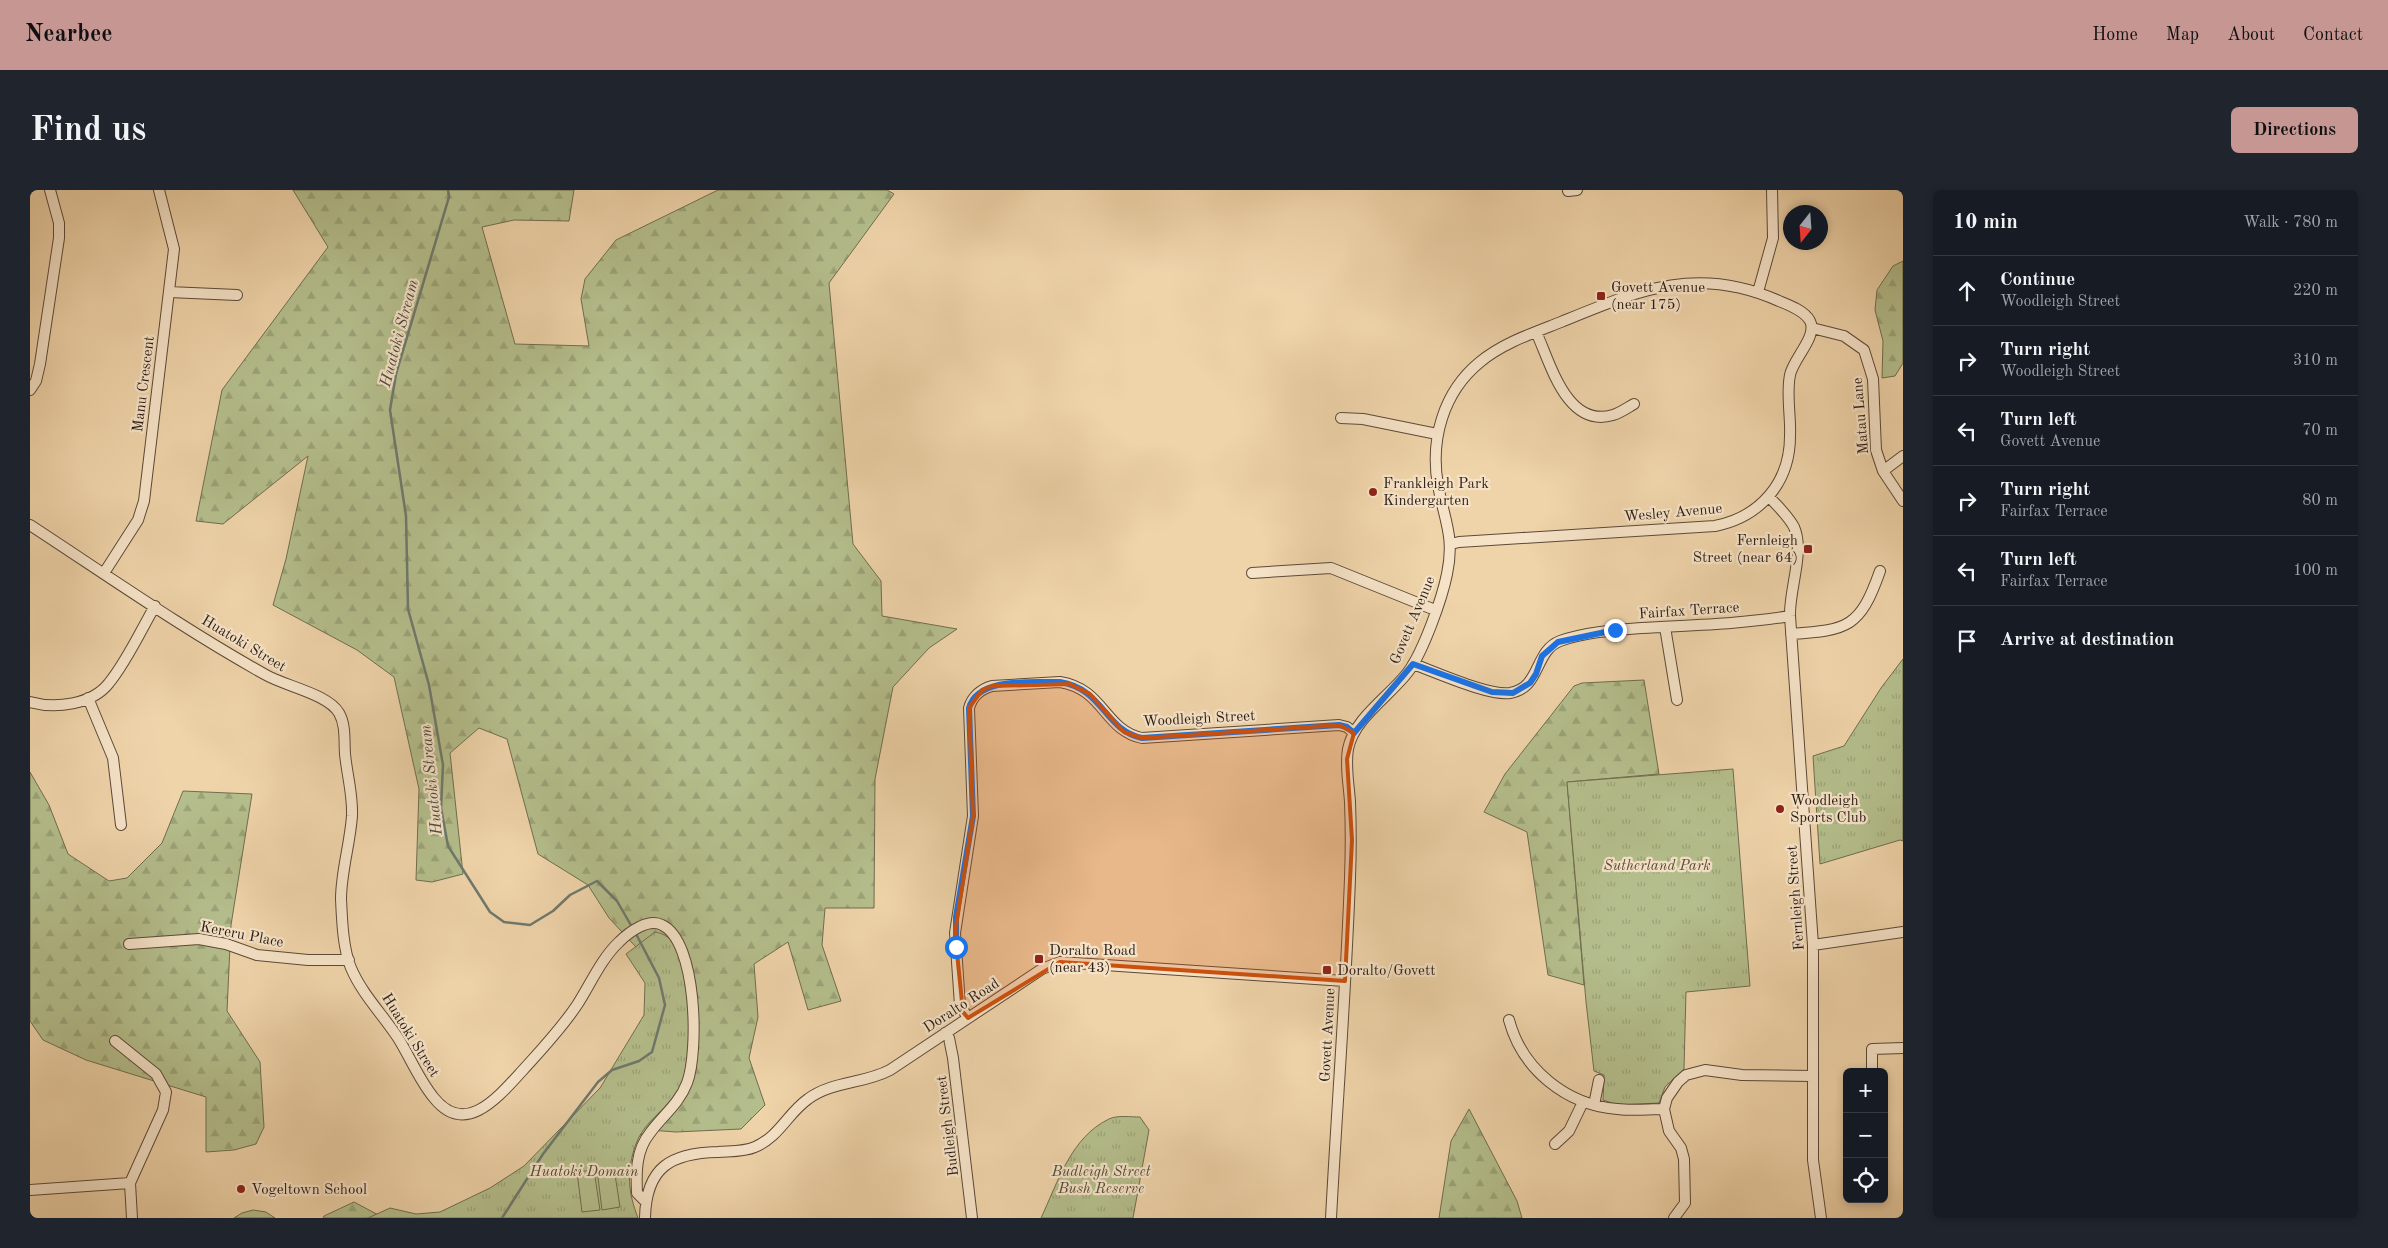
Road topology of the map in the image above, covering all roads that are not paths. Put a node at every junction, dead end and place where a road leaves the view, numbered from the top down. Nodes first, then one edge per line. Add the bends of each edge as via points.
1 (50, 190) edge
2 (159, 190) edge
3 (1772, 190) edge
4 (169, 292) junction
5 (1758, 292) junction
6 (237, 295) dead end
7 (1812, 328) junction
8 (1536, 332) junction
9 (30, 390) edge
10 (1634, 404) dead end
11 (1341, 418) dead end
12 (1437, 434) junction
13 (1903, 456) edge
14 (1883, 471) junction
15 (1769, 497) junction
16 (1903, 501) edge
17 (30, 525) edge
18 (1451, 544) junction
19 (1880, 571) dead end
20 (104, 573) junction
21 (1252, 573) dead end
22 (155, 606) junction
23 (1435, 610) junction
24 (1790, 616) junction
25 (1665, 627) junction
26 (1791, 634) junction
27 (1413, 664) junction
28 (88, 698) junction
29 (1677, 700) dead end
30 (30, 702) edge
31 (1354, 733) junction
32 (121, 825) dead end
33 (1903, 932) edge
34 (129, 944) dead end
35 (1813, 945) junction
36 (349, 960) junction
37 (1345, 981) junction
38 (968, 1018) junction
39 (1510, 1020) dead end
40 (945, 1033) junction
41 (115, 1042) dead end
42 (1903, 1048) edge
43 (1872, 1068) edge
44 (1812, 1076) junction
45 (1599, 1080) dead end
46 (1583, 1102) junction
47 (1594, 1105) junction
48 (1664, 1109) junction
49 (1555, 1144) dead end
50 (130, 1183) junction
51 (30, 1190) edge
52 (646, 1202) junction
53 (132, 1218) edge
54 (646, 1218) edge
55 (972, 1218) edge
56 (1331, 1218) edge
57 (1674, 1218) edge
58 (1820, 1218) edge

1 - 9 street via 59,224 59,238 40,364
2 - 4 street, Manu Crescent via 174,248
3 - 5 street via 1773,238
4 - 6 street
4 - 20 street, Manu Crescent via 144,501 138,520
5 - 7 street, Govett Avenue via 1805,314
5 - 8 street, Govett Avenue via 1707,283 1663,285 1621,297
7 - 14 street, Matau Lane via 1844,336 1864,350 1873,379 1876,450
7 - 15 street, Wesley Avenue via 1790,376 1788,462 1784,475
8 - 10 street via 1559,386 1572,404 1601,416 1612,415
8 - 12 street, Govett Avenue via 1506,345 1472,369 1447,404
11 - 12 street via 1363,419
12 - 18 street, Govett Avenue via 1436,471
13 - 14 street
14 - 16 street, Matau Lane
15 - 18 street, Wesley Avenue via 1740,519 1715,526
15 - 24 street, Fernleigh Street via 1789,519 1798,540
17 - 20 street, Huatoki Street
18 - 23 street, Govett Avenue via 1446,578
19 - 26 street via 1863,610 1845,626
20 - 22 street, Huatoki Street
21 - 23 street via 1331,568
22 - 28 street via 108,684
22 - 36 street, Huatoki Street via 268,677 332,704 341,717 352,799 341,896
23 - 27 street, Govett Avenue
24 - 25 street, Fairfax Terrace
24 - 26 street, Fernleigh Street
25 - 27 street, Fairfax Terrace via 1615,630 1558,642 1542,656 1530,683 1513,693 1492,692
25 - 29 street
26 - 35 street, Fernleigh Street
27 - 31 street, Govett Avenue
28 - 30 street via 45,707
28 - 32 street via 113,758
31 - 37 street, Govett Avenue via 1347,759 1352,840
31 - 38 street, Woodleigh Street via 1339,725 1142,738 1124,732 1090,694 1070,684 992,686 982,690 969,708 973,816 955,933 960,1005
33 - 35 street
34 - 36 street, Kereru Place via 199,939 257,955
35 - 44 street, Fernleigh Street
36 - 52 street, Huatoki Street via 362,987 434,1098 447,1110 463,1114 480,1111 488,1105 534,1059 566,1020 620,941 644,924 653,922 664,926 676,937 689,980 691,1066 688,1081 675,1105 650,1132 639,1152 637,1193
37 - 38 street, Doralto Road via 1060,962 1042,969
37 - 56 street, Govett Avenue
38 - 40 street, Doralto Road
39 - 46 street via 1514,1039 1533,1066 1559,1089
40 - 52 street, Doralto Road via 875,1077 832,1087 808,1099 775,1135 754,1148 688,1154 667,1163 656,1175
40 - 55 street, Budleigh Street via 954,1058
41 - 50 street via 156,1074 166,1092 164,1110
42 - 43 street via 1872,1049
44 - 48 street via 1696,1071 1678,1082
44 - 58 street, Fernleigh Street via 1813,1160
45 - 47 street
46 - 47 street
46 - 49 street via 1569,1131
47 - 48 street via 1627,1110
48 - 57 street via 1670,1131 1684,1159 1685,1203
50 - 51 street
50 - 53 street
52 - 54 street, Huatoki Street

